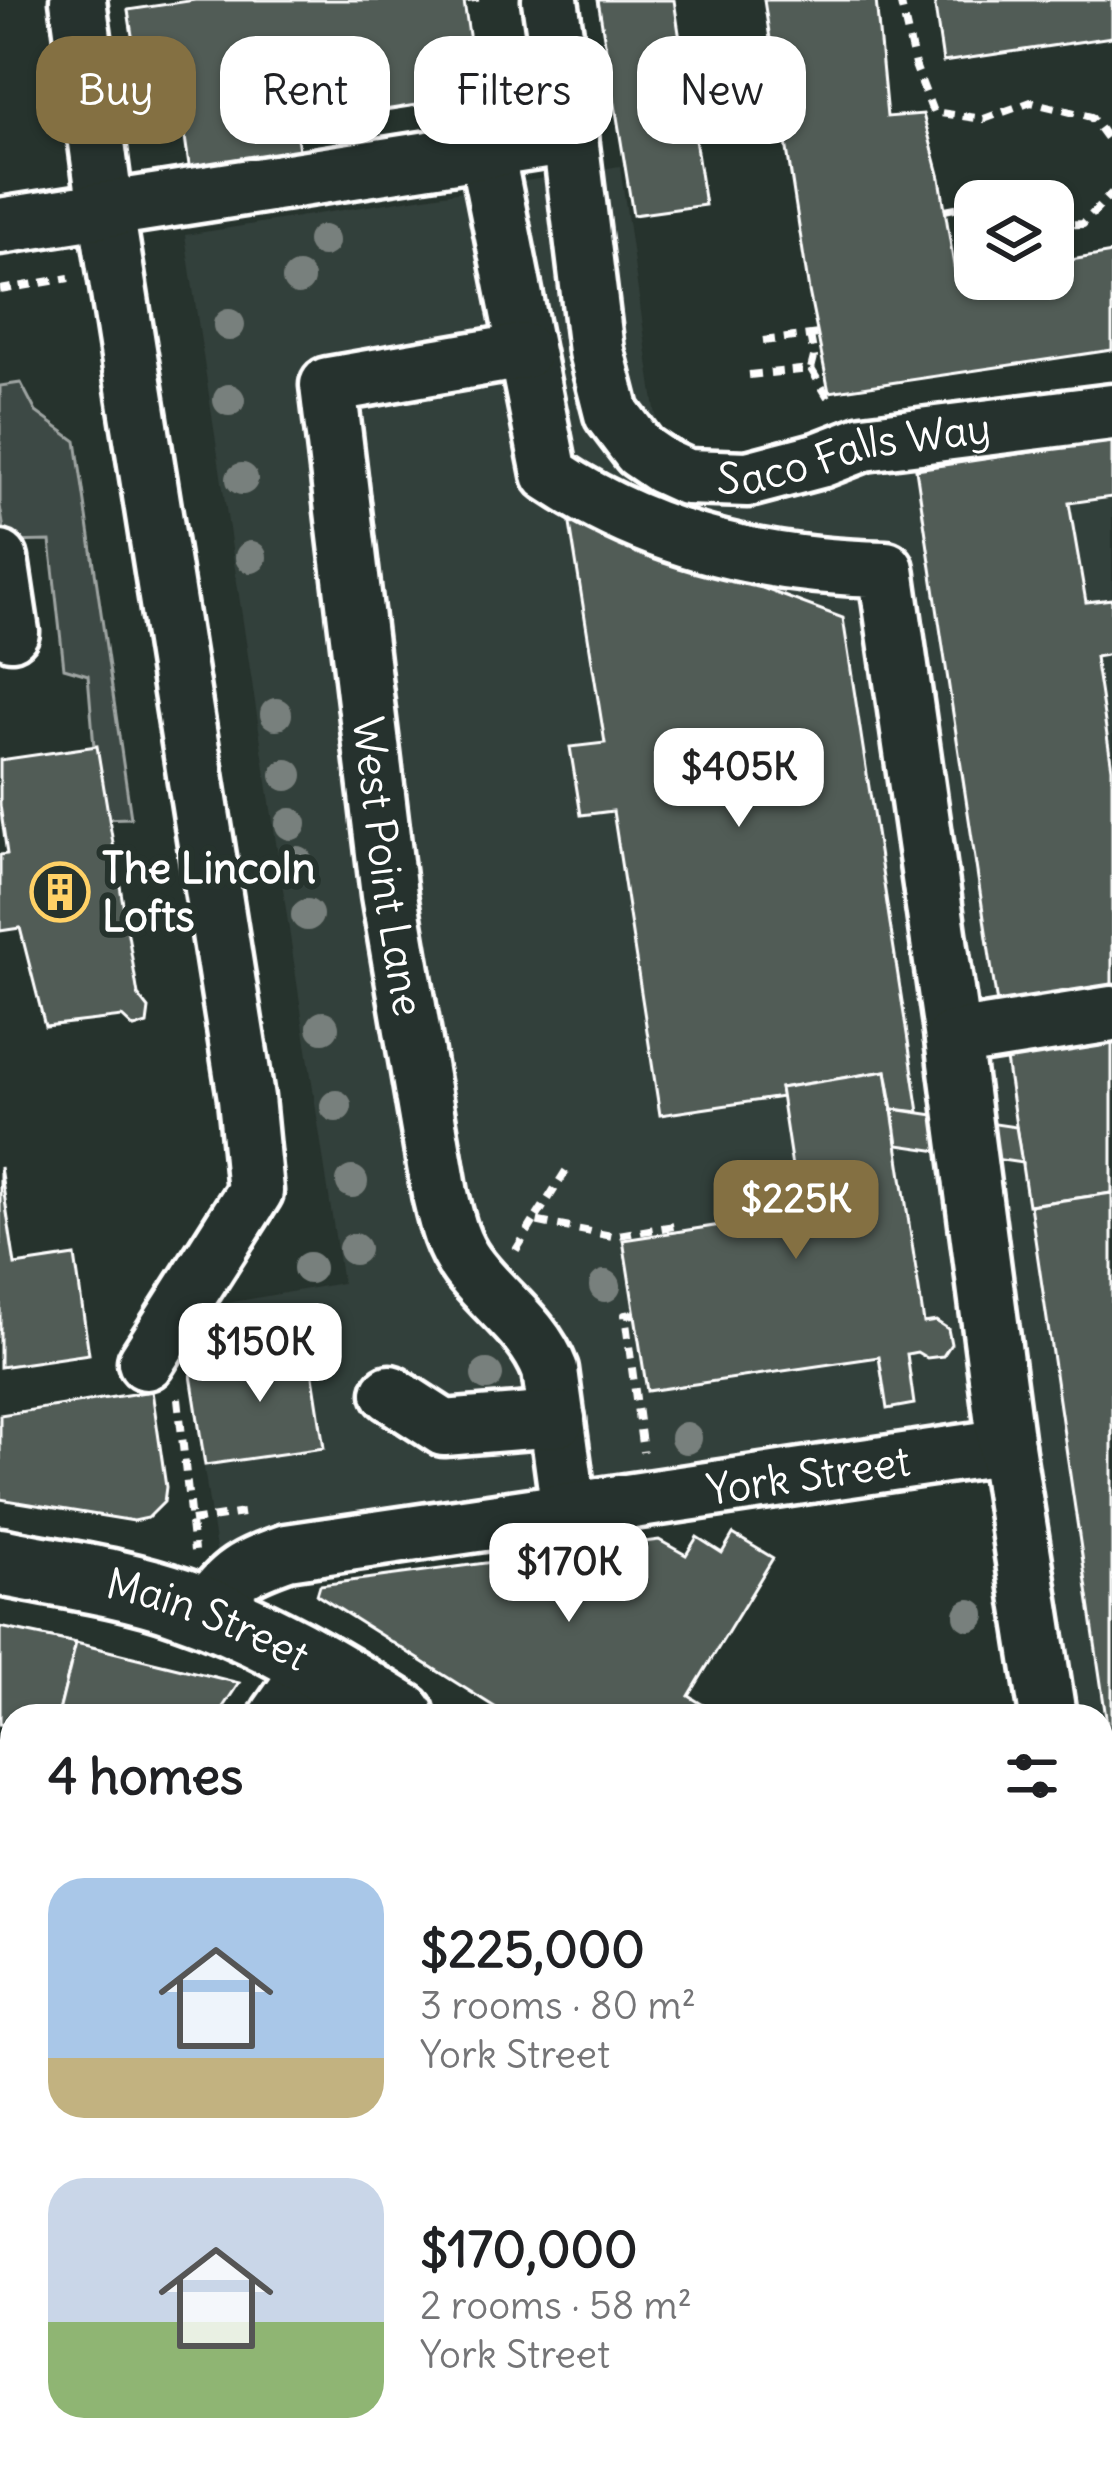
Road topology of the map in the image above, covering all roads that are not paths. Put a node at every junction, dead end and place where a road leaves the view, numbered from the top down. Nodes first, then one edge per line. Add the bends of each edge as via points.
1 (78, 0) edge
2 (550, 0) edge
3 (555, 36) edge
4 (528, 144) edge
5 (571, 144) edge
6 (486, 151) junction
7 (106, 210) junction
8 (0, 226) edge
9 (524, 351) junction
10 (1112, 412) edge
11 (0, 559) edge
12 (11, 632) dead end
13 (1112, 1014) edge
14 (952, 1039) junction
15 (146, 1362) dead end
16 (390, 1394) dead end
17 (557, 1419) junction
18 (1006, 1446) junction
19 (569, 1510) junction
20 (0, 1562) edge
21 (200, 1581) junction
22 (315, 1663) junction
23 (286, 1704) edge
24 (382, 1704) edge
25 (1046, 1704) edge

1 - 7 street
2 - 3 street, Saco Falls Way
4 - 6 street
5 - 10 street, Saco Falls Way via 611,414 662,466 686,477 748,479 864,442
6 - 7 street
6 - 9 street
7 - 8 street
7 - 15 street via 255,1191
9 - 14 street via 550,474 590,501 664,534 731,550 886,569
9 - 17 street, West Point Lane via 328,385 389,895 448,1231 465,1263 543,1350
11 - 12 street
13 - 14 street
14 - 18 street
16 - 17 street via 444,1428
17 - 19 street, West Point Lane
18 - 19 street, York Street
18 - 25 street
19 - 21 street, York Street via 287,1552 222,1585
20 - 21 main road, Main Street via 147,1592
21 - 22 main road, Main Street
22 - 23 street
22 - 24 main road, Main Street

